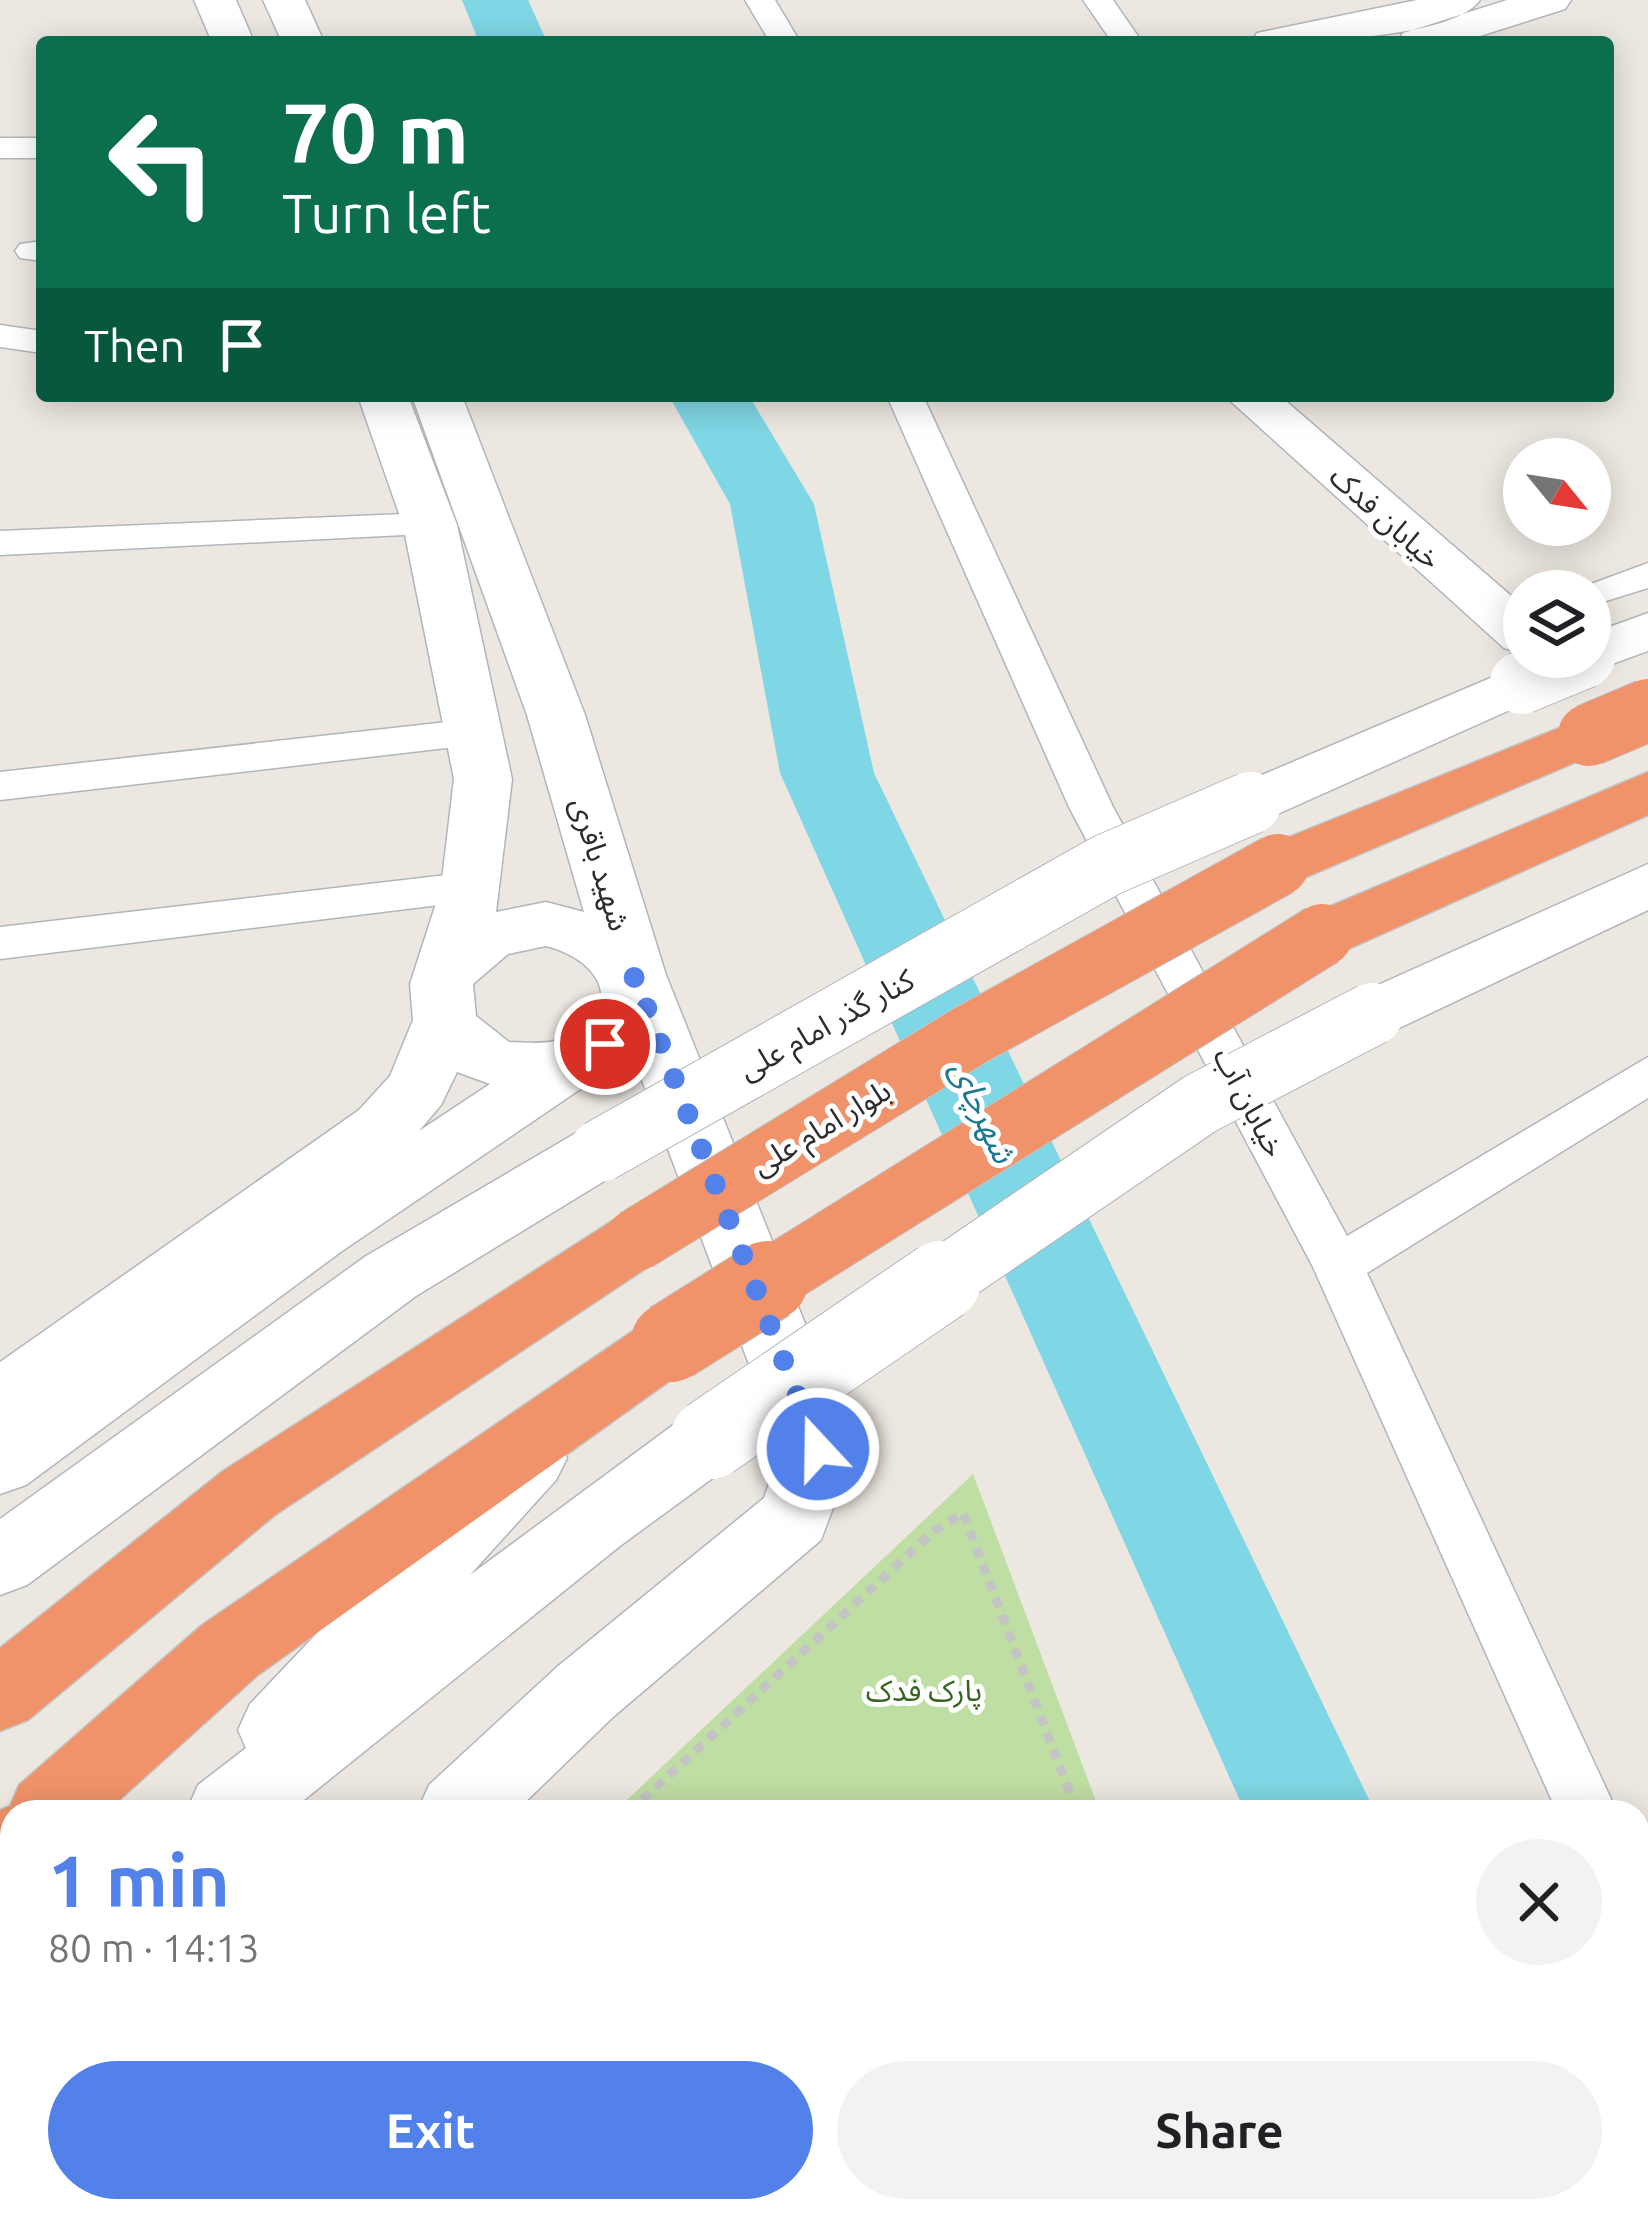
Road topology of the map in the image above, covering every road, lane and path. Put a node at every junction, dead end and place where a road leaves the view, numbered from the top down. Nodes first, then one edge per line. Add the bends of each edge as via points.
1 (215, 0) edge
2 (284, 0) edge
3 (733, 0) edge
4 (760, 0) edge
5 (1098, 0) edge
6 (1459, 0) edge
7 (1550, 0) edge
8 (230, 36) edge
9 (300, 36) edge
10 (752, 36) edge
11 (781, 36) edge
12 (1122, 36) edge
13 (1303, 36) edge
14 (1437, 36) edge
15 (0, 148) edge
16 (36, 148) edge
17 (0, 336) edge
18 (36, 341) edge
19 (385, 402) edge
20 (439, 402) edge
21 (908, 402) edge
22 (1258, 402) edge
23 (430, 526) junction
24 (0, 543) edge
25 (1648, 575) edge
26 (1611, 587) edge
27 (1503, 598) edge
28 (1503, 675) edge
29 (1598, 678) edge
30 (1648, 710) edge
31 (1648, 724) edge
32 (474, 734) junction
33 (0, 785) edge
34 (1648, 792) edge
35 (1648, 885) edge
36 (472, 888) junction
37 (0, 943) edge
38 (634, 975) junction
39 (446, 996) junction
40 (577, 1059) junction
41 (1648, 1075) edge
42 (1338, 1266) junction
43 (0, 1401) edge
44 (580, 1404) junction
45 (0, 1463) edge
46 (0, 1562) edge
47 (0, 1695) edge
48 (61, 1800) edge
49 (214, 1800) edge
50 (242, 1800) edge
51 (471, 1800) edge
52 (641, 1800) edge
53 (1073, 1800) edge
54 (1581, 1800) edge

1 - 8 street
2 - 9 street
3 - 10 street
4 - 11 street
5 - 12 street
6 - 13 street
7 - 14 street
15 - 16 street
17 - 18 street
19 - 23 street
20 - 38 street, شهید باقری via 556,715
21 - 42 street, خیابان آب via 1091,807
22 - 27 street, خیابان فدک
23 - 24 street
23 - 32 street
25 - 26 street
28 - 46 street, کنار گذر امام علی, bridge via 1107,866 600,1151 391,1276
29 - 31 street, خیابان فدک
30 - 47 highway, بلوار امام علی, bridge via 1278,865 969,1036 636,1240 249,1493
32 - 33 street
32 - 36 street via 483,779
34 - 44 highway, bridge via 1322,935
35 - 50 street, bridge via 1200,1104 593,1523
36 - 37 street
36 - 39 street
38 - 39 street via 600,937 546,924 490,936
38 - 40 street via 636,1000 626,1024
38 - 51 street, شهید باقری via 818,1449 795,1517 585,1692
39 - 40 street via 458,1044 497,1063 545,1067
39 - 43 street via 418,1088 382,1128
40 - 45 street via 318,1232
41 - 42 street
42 - 54 street, خیابان آب
44 - 48 highway via 230,1650
44 - 49 street
52 - 53 path via 963,1513

